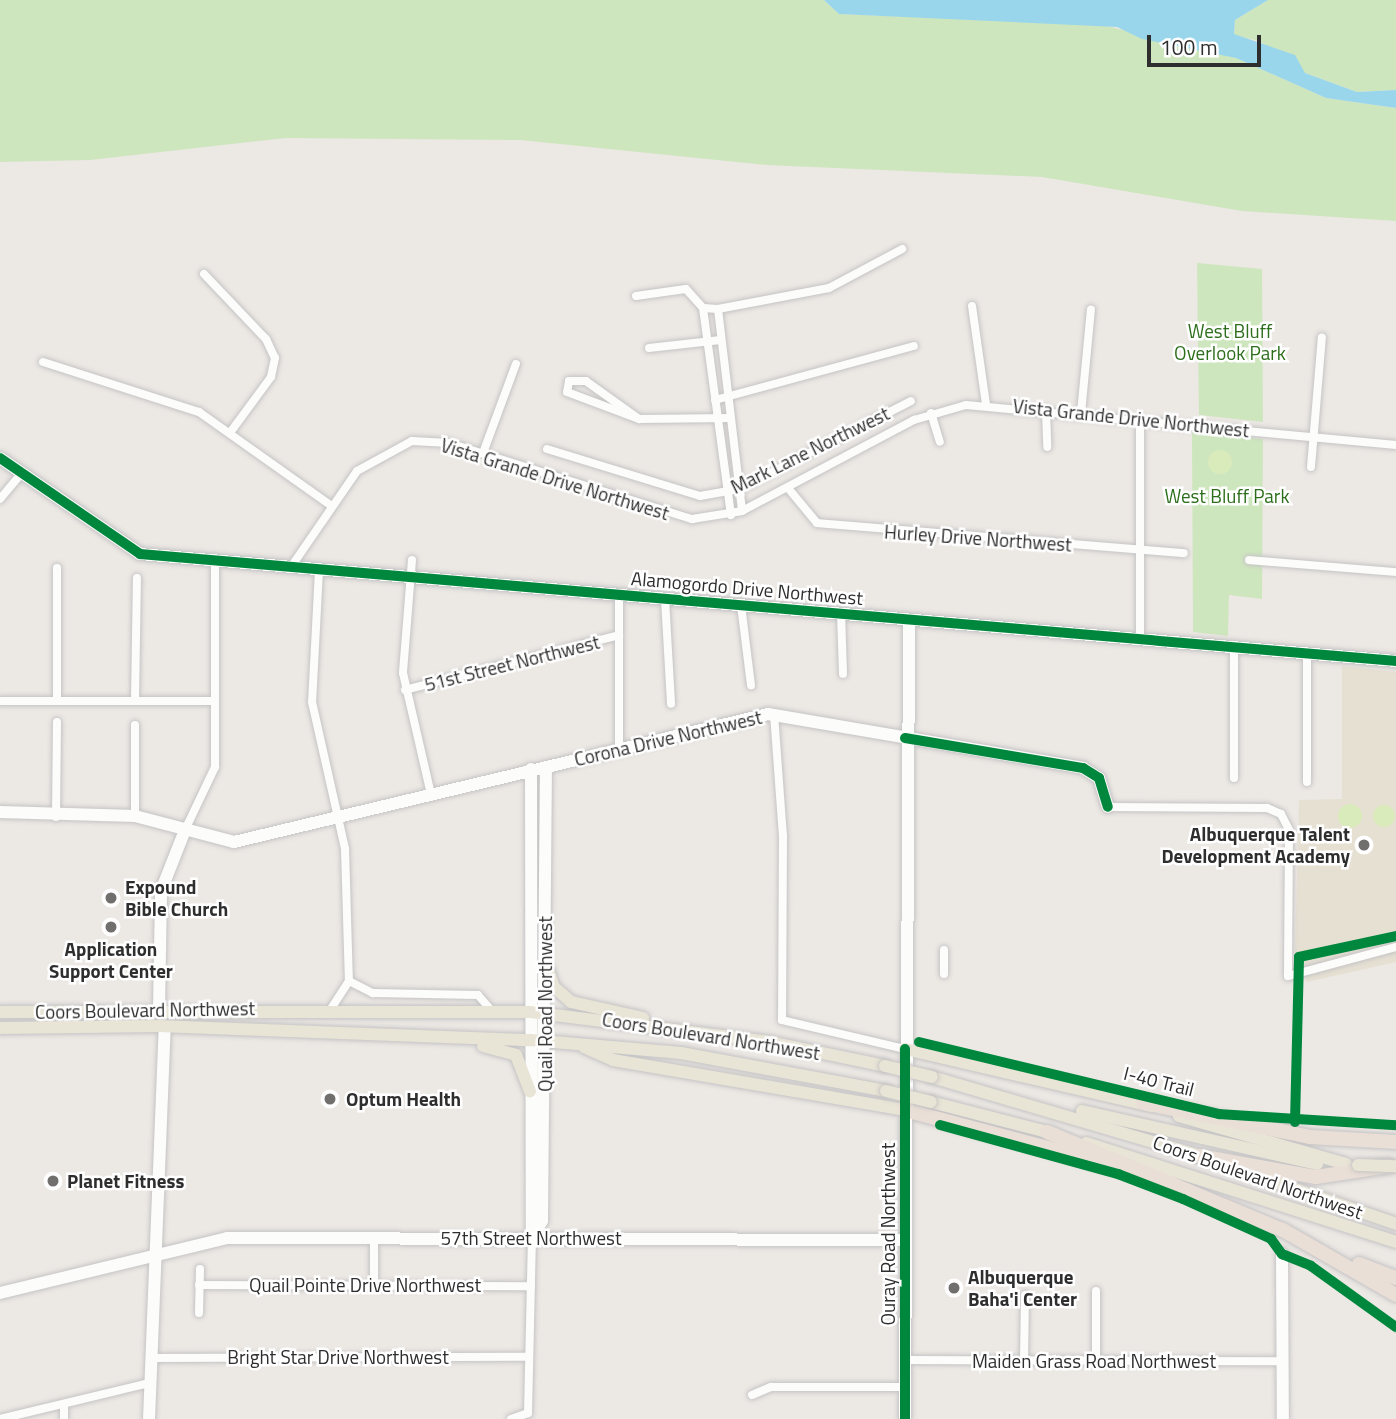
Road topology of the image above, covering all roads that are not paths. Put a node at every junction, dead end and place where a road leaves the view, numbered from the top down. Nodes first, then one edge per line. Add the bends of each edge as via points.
1 (902, 249) dead end
2 (204, 274) dead end
3 (636, 296) dead end
4 (972, 306) dead end
5 (703, 308) junction
6 (718, 309) junction
7 (1091, 309) dead end
8 (1322, 337) dead end
9 (722, 340) junction
10 (708, 341) junction
11 (914, 346) dead end
12 (649, 348) dead end
13 (43, 362) dead end
14 (516, 364) dead end
15 (729, 396) junction
16 (715, 400) junction
17 (911, 401) dead end
18 (986, 404) junction
19 (1046, 410) junction
20 (931, 413) junction
21 (1081, 414) junction
22 (731, 418) junction
23 (639, 419) junction
24 (718, 419) junction
25 (1140, 419) junction
26 (232, 430) junction
27 (1314, 439) junction
28 (940, 442) dead end
29 (1396, 445) edge
30 (1047, 446) dead end
31 (547, 449) dead end
32 (483, 453) junction
33 (2, 463) edge
34 (1311, 467) dead end
35 (23, 471) junction
36 (788, 488) junction
37 (738, 489) junction
38 (728, 492) junction
39 (0, 499) edge
40 (332, 506) junction
41 (742, 511) junction
42 (731, 515) junction
43 (1140, 550) junction
44 (1184, 553) dead end
45 (215, 560) junction
46 (412, 560) dead end
47 (1249, 560) dead end
48 (291, 567) junction
49 (57, 568) dead end
50 (319, 570) junction
51 (1396, 572) edge
52 (137, 578) dead end
53 (411, 578) junction
54 (619, 596) junction
55 (665, 599) junction
56 (741, 605) junction
57 (841, 613) junction
58 (909, 620) junction
59 (620, 635) junction
60 (1140, 639) junction
61 (1234, 646) junction
62 (1307, 654) junction
63 (1396, 661) edge
64 (843, 674) dead end
65 (751, 685) dead end
66 (405, 690) junction
67 (0, 701) edge
68 (57, 701) junction
69 (135, 701) junction
70 (215, 701) junction
71 (671, 704) dead end
72 (774, 714) junction
73 (57, 723) dead end
74 (135, 725) dead end
75 (905, 738) junction
76 (619, 748) junction
77 (570, 760) junction
78 (546, 766) junction
79 (531, 769) junction
80 (1234, 778) dead end
81 (1307, 782) dead end
82 (431, 794) junction
83 (545, 796) junction
84 (1108, 807) joint
85 (0, 812) edge
86 (135, 816) junction
87 (56, 817) junction
88 (338, 817) junction
89 (185, 830) junction
90 (531, 843) junction
91 (545, 843) junction
92 (1396, 947) edge
93 (944, 950) dead end
94 (547, 967) junction
95 (944, 974) dead end
96 (349, 981) junction
97 (159, 1009) junction
98 (235, 1009) junction
99 (331, 1009) junction
100 (491, 1010) junction
101 (0, 1012) edge
102 (530, 1012) junction
103 (547, 1013) junction
104 (92, 1027) junction
105 (164, 1027) junction
106 (0, 1028) edge
107 (677, 1028) junction
108 (428, 1037) junction
109 (530, 1040) junction
110 (546, 1041) junction
111 (574, 1043) junction
112 (905, 1049) junction
113 (530, 1091) junction
114 (1016, 1098) junction
115 (1143, 1104) junction
116 (905, 1110) junction
117 (1047, 1132) junction
118 (1396, 1142) edge
119 (1199, 1156) junction
120 (1352, 1164) junction
121 (1396, 1165) edge
122 (1190, 1188) junction
123 (1396, 1224) edge
124 (374, 1238) junction
125 (532, 1238) junction
126 (906, 1240) junction
127 (1396, 1242) edge
128 (158, 1254) junction
129 (1282, 1254) dead end
130 (1337, 1257) junction
131 (200, 1269) dead end
132 (1396, 1278) edge
133 (199, 1284) junction
134 (374, 1285) junction
135 (531, 1286) junction
136 (1096, 1291) dead end
137 (0, 1293) edge
138 (1025, 1295) dead end
139 (1396, 1295) edge
140 (199, 1313) dead end
141 (527, 1357) junction
142 (150, 1358) junction
143 (905, 1360) junction
144 (1024, 1360) junction
145 (1096, 1361) junction
146 (1283, 1361) junction
147 (149, 1383) junction
148 (905, 1387) junction
149 (752, 1395) dead end
150 (64, 1405) junction
151 (0, 1419) edge
152 (64, 1419) edge
153 (149, 1419) edge
154 (511, 1419) edge
155 (905, 1419) edge
156 (1283, 1419) edge

1 - 6 street via 829,288
2 - 26 street via 267,339 275,358 271,376
3 - 5 street via 686,289
4 - 18 street
5 - 6 street
5 - 10 street
6 - 9 street
7 - 21 street
8 - 27 street
9 - 10 street
9 - 15 street
10 - 12 street
10 - 16 street
11 - 15 street
13 - 26 street via 156,395
14 - 32 street
15 - 16 street
15 - 22 street
16 - 24 street
17 - 37 street, Mark Lane Northwest
18 - 19 street, Vista Grande Drive Northwest
18 - 20 street, Vista Grande Drive Northwest
19 - 21 street, Vista Grande Drive Northwest
19 - 30 street
20 - 28 street
20 - 36 street, Vista Grande Drive Northwest
21 - 25 street, Vista Grande Drive Northwest
22 - 24 street
22 - 37 street
23 - 23 street via 567,392 576,376
23 - 24 street
24 - 38 street
25 - 27 street, Vista Grande Drive Northwest
25 - 43 street
26 - 40 street
27 - 29 street, Vista Grande Drive Northwest
27 - 34 street
31 - 38 street, Mark Lane Northwest via 680,495
32 - 40 street, Vista Grande Drive Northwest via 438,441 398,445 364,465
32 - 42 street, Vista Grande Drive Northwest via 673,517
33 - 35 street
35 - 39 street
35 - 45 street, Alamogordo Drive Northwest via 141,554
36 - 41 street, Vista Grande Drive Northwest
36 - 43 street, Hurley Drive Northwest via 802,512 817,523
37 - 38 street, Mark Lane Northwest
37 - 41 street
38 - 42 street
40 - 48 street, Vista Grande Drive Northwest
41 - 42 street, Vista Grande Drive Northwest
43 - 44 street, Hurley Drive Northwest
43 - 60 street
45 - 48 street, Alamogordo Drive Northwest
45 - 70 street
46 - 53 street
47 - 51 street
48 - 50 street, Alamogordo Drive Northwest
49 - 68 street
50 - 53 street, Alamogordo Drive Northwest
50 - 88 street via 312,702
52 - 69 street
53 - 54 street, Alamogordo Drive Northwest
53 - 66 street
54 - 55 street, Alamogordo Drive Northwest
54 - 59 street
55 - 56 street, Alamogordo Drive Northwest
55 - 71 street
56 - 57 street, Alamogordo Drive Northwest
56 - 65 street
57 - 58 street, Alamogordo Drive Northwest
57 - 64 street
58 - 60 street, Alamogordo Drive Northwest
58 - 75 street, Ouray Road Northwest
59 - 66 street, 51st Street Northwest
59 - 76 street
60 - 61 street, Alamogordo Drive Northwest
61 - 62 street, Alamogordo Drive Northwest
61 - 80 street
62 - 63 street, Alamogordo Drive Northwest
62 - 81 street
66 - 82 street
67 - 68 street
68 - 69 street
69 - 70 street
70 - 89 street via 215,767
72 - 75 street, Corona Drive Northwest
72 - 76 street, Corona Drive Northwest
72 - 112 street via 781,766 779,1008 786,1024
73 - 87 street
74 - 86 street
75 - 84 street, Corona Drive Northwest via 1088,770 1101,783
75 - 112 street, Ouray Road Northwest
76 - 77 street, Corona Drive Northwest
77 - 78 street, Corona Drive Northwest
77 - 83 street
78 - 79 street, Corona Drive Northwest
78 - 83 street, Quail Road Northwest
79 - 82 street, Corona Drive Northwest
79 - 90 street, Quail Road Northwest
82 - 88 street, Corona Drive Northwest
83 - 91 street, Quail Road Northwest
84 - 92 street, Corona Drive Northwest via 1267,808 1281,814 1289,830 1288,976
85 - 87 street, Corona Drive Northwest
86 - 87 street, Corona Drive Northwest
86 - 89 street, Corona Drive Northwest
88 - 89 street, Corona Drive Northwest via 234,842
88 - 96 street via 345,849
89 - 97 street via 160,891
90 - 91 street
90 - 102 street, Quail Road Northwest
91 - 94 street, Quail Road Northwest
93 - 95 street
94 - 103 street, Quail Road Northwest
94 - 107 main road via 554,987 571,1002
96 - 99 street
96 - 100 street via 373,993 478,995
97 - 98 main road, Coors Boulevard Northwest
97 - 101 main road, Coors Boulevard Northwest
97 - 104 main road via 148,1020
98 - 99 main road, Coors Boulevard Northwest
98 - 105 main road
99 - 100 main road, Coors Boulevard Northwest
100 - 102 main road, Coors Boulevard Northwest
102 - 103 main road, Coors Boulevard Northwest
102 - 109 street, Quail Road Northwest
103 - 107 main road, Coors Boulevard Northwest
103 - 110 street, Quail Road Northwest
104 - 105 main road, Coors Boulevard Northwest
104 - 106 main road, Coors Boulevard Northwest
105 - 108 main road, Coors Boulevard Northwest
105 - 128 street
107 - 114 main road, Coors Boulevard Northwest, bridge via 885,1066
108 - 109 main road, Coors Boulevard Northwest
108 - 113 main road via 511,1051 525,1070
109 - 110 main road, Coors Boulevard Northwest
109 - 113 street, Quail Road Northwest
110 - 111 main road, Coors Boulevard Northwest
110 - 125 street, Quail Road Northwest via 542,1221
111 - 116 main road via 613,1060
111 - 117 main road, Coors Boulevard Northwest, bridge via 734,1061 886,1091
112 - 115 main road
112 - 116 street, Ouray Road Northwest
113 - 125 street, Quail Road Northwest
114 - 119 main road, Coors Boulevard Northwest
114 - 120 main road via 1301,1162
115 - 118 highway via 1310,1137
115 - 120 main road
116 - 122 highway
116 - 126 street, Ouray Road Northwest
117 - 122 highway
117 - 127 main road, Coors Boulevard Northwest
119 - 121 highway via 1316,1177
119 - 123 main road, Coors Boulevard Northwest
120 - 121 main road, bridge
122 - 130 highway
124 - 125 street, 57th Street Northwest
124 - 128 street, 57th Street Northwest via 227,1238
124 - 134 street
125 - 126 street, 57th Street Northwest
125 - 135 street, Quail Road Northwest
126 - 143 street, Ouray Road Northwest
128 - 137 street, 57th Street Northwest
128 - 142 street
129 - 146 street
130 - 132 highway
130 - 139 highway
131 - 133 street
133 - 134 street, Quail Pointe Drive Northwest
133 - 140 street
134 - 135 street, Quail Pointe Drive Northwest
135 - 141 street, Quail Road Northwest
136 - 145 street
138 - 144 street
141 - 142 street, Bright Star Drive Northwest
141 - 154 street, Quail Road Northwest via 528,1413
142 - 147 street
143 - 144 street, Maiden Grass Road Northwest
143 - 148 street, Ouray Road Northwest
144 - 145 street, Maiden Grass Road Northwest
145 - 146 street, Maiden Grass Road Northwest
146 - 156 street
147 - 150 street
147 - 153 street
148 - 149 street via 771,1387
148 - 155 street, Ouray Road Northwest
150 - 151 street
150 - 152 street

